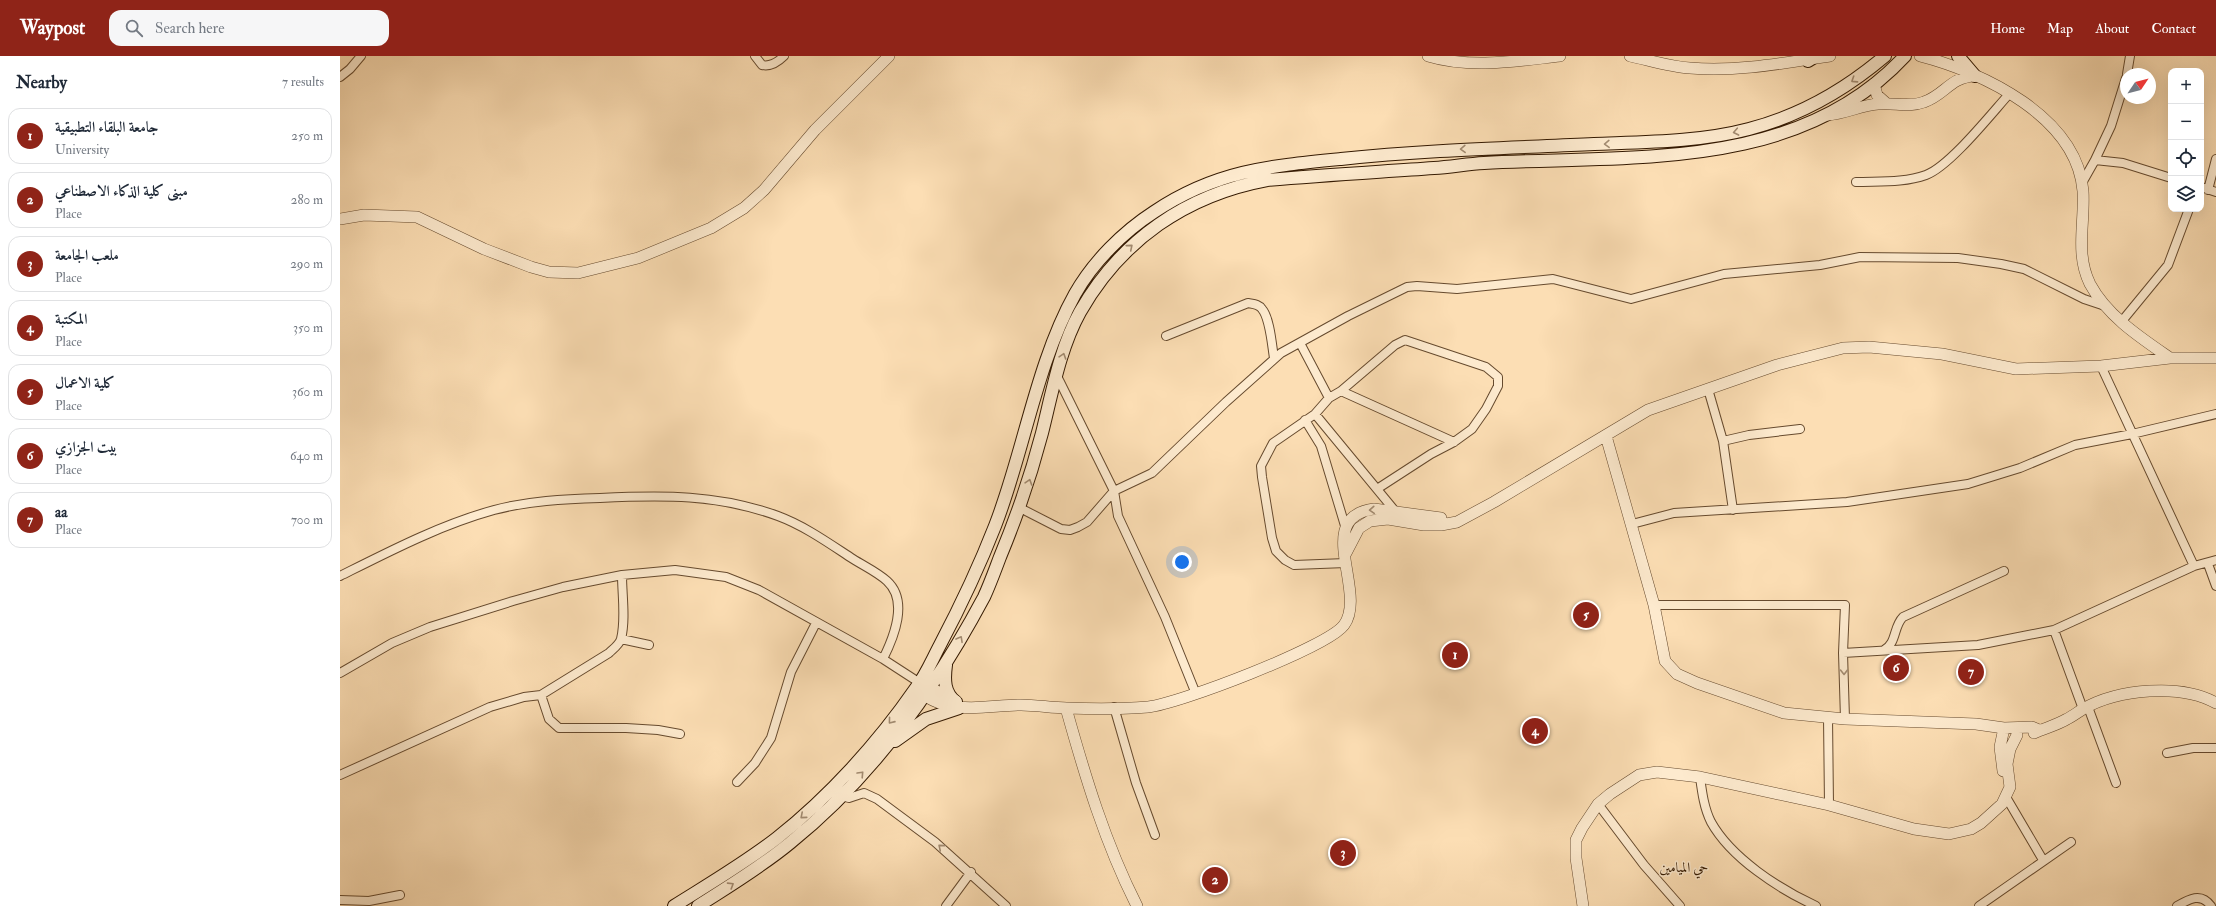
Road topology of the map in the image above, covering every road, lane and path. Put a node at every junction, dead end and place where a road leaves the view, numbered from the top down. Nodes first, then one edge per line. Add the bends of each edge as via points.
1 (361, 56) edge
2 (755, 56) edge
3 (784, 56) edge
4 (889, 56) edge
5 (1428, 56) edge
6 (1560, 56) edge
7 (1630, 56) edge
8 (1830, 56) edge
9 (1885, 56) edge
10 (1905, 56) edge
11 (1920, 56) edge
12 (2130, 56) edge
13 (1812, 58) edge
14 (1955, 62) edge
15 (2128, 68) edge
16 (1975, 76) junction
17 (340, 77) edge
18 (1950, 83) junction
19 (1874, 84) junction
20 (2010, 93) junction
21 (2120, 97) edge
22 (1886, 103) junction
23 (1827, 115) junction
24 (1481, 148) junction
25 (2216, 159) edge
26 (2095, 160) junction
27 (1483, 163) junction
28 (2168, 177) edge
29 (1856, 182) dead end
30 (2082, 183) junction
31 (2208, 190) edge
32 (2188, 212) edge
33 (340, 218) edge
34 (2105, 306) junction
35 (2122, 322) junction
36 (1166, 336) dead end
37 (1300, 342) junction
38 (1274, 358) junction
39 (2170, 358) junction
40 (2216, 358) edge
41 (2101, 366) junction
42 (1057, 376) junction
43 (1708, 389) junction
44 (1342, 391) junction
45 (1329, 398) junction
46 (1315, 414) junction
47 (2216, 414) edge
48 (1305, 420) junction
49 (1800, 429) dead end
50 (2132, 434) junction
51 (1606, 436) junction
52 (1723, 440) junction
53 (1454, 442) junction
54 (1377, 489) junction
55 (1114, 491) junction
56 (1020, 508) junction
57 (1733, 510) junction
58 (1395, 511) junction
59 (1466, 516) junction
60 (1632, 524) junction
61 (1346, 528) junction
62 (1346, 558) junction
63 (2212, 562) edge
64 (2194, 566) junction
65 (2004, 571) dead end
66 (622, 575) junction
67 (340, 576) edge
68 (2216, 586) edge
69 (1654, 605) junction
70 (816, 623) junction
71 (2054, 630) junction
72 (621, 639) junction
73 (649, 645) dead end
74 (1883, 651) junction
75 (1843, 653) junction
76 (883, 659) junction
77 (946, 663) junction
78 (340, 673) edge
79 (923, 690) junction
80 (1196, 694) junction
81 (541, 695) junction
82 (2216, 703) edge
83 (958, 705) junction
84 (1114, 707) junction
85 (1066, 708) junction
86 (2086, 708) junction
87 (1828, 717) junction
88 (1845, 719) junction
89 (2039, 730) junction
90 (2004, 731) junction
91 (680, 734) dead end
92 (2017, 735) junction
93 (2216, 748) edge
94 (882, 751) junction
95 (2167, 753) dead end
96 (340, 775) edge
97 (1700, 777) junction
98 (737, 782) dead end
99 (2116, 783) dead end
100 (2007, 793) junction
101 (841, 796) junction
102 (1598, 804) junction
103 (1829, 805) junction
104 (1155, 835) dead end
105 (2071, 842) dead end
106 (2043, 860) junction
107 (971, 872) junction
108 (400, 895) dead end
109 (340, 900) edge
110 (674, 906) edge
111 (698, 906) edge
112 (946, 906) edge
113 (1006, 906) edge
114 (1137, 906) edge
115 (1583, 906) edge
116 (1680, 906) edge
117 (1816, 906) edge
118 (1979, 906) edge
119 (2177, 906) edge
120 (2210, 906) edge

1 - 17 street
2 - 3 street via 762,65 767,66
4 - 33 street via 815,130 764,190 744,208 711,228 638,258 578,273 549,272 484,249 417,217 364,215
5 - 6 street via 1475,64
7 - 13 street via 1707,70 1737,69
8 - 13 street
9 -> 24 main road via 1864,73 1808,107 1747,130 1663,140
10 - 19 main road
11 - 14 street
12 - 15 street
14 - 16 main road
14 - 18 street via 1950,74
16 - 18 street
16 - 20 street
18 - 22 street via 1935,97 1921,103 1906,106
19 - 22 street via 1877,95
19 - 23 main road
20 - 29 street via 1948,161 1934,171 1901,180
20 - 30 street via 2039,113 2061,138 2070,152
21 - 26 street via 2111,126
22 - 23 street
23 - 27 main road via 1776,137 1719,149 1674,155 1580,161
24 - 27 main road
24 -> 79 main road via 1356,157 1254,169 1195,189 1151,214 1131,229 1094,268 1076,292 1062,323 1051,348 1009,490
25 - 31 street
26 - 28 street via 2123,163
26 - 30 street
42 -> 27 main road via 1079,313 1108,269 1147,233 1195,203 1237,186 1267,180
30 - 34 street via 2082,256 2090,283
32 - 35 street via 2168,265
34 - 35 street
34 - 37 street via 2084,299 2024,269 2001,264 1958,258 1860,257 1820,265 1724,274 1630,299 1553,279 1457,289 1407,287
35 - 39 street
36 - 38 street via 1248,303 1256,304 1266,318
37 - 38 street
37 - 45 street
38 - 55 street via 1152,474
39 - 40 street
39 - 41 street
41 - 43 street via 2016,369 1942,354 1869,347 1843,348 1797,359
41 - 50 street
42 - 55 street
56 -> 42 main road
43 - 51 street via 1648,410
43 - 52 street
44 - 45 street
44 - 53 street
44 - 53 street via 1395,345 1405,340 1486,367 1498,377 1498,386 1472,429
45 - 46 street
46 - 48 street
46 - 54 street
47 - 50 street
48 - 61 street via 1316,435
48 - 62 street via 1273,443 1262,466 1272,538 1276,551 1294,565
49 - 52 street
50 - 57 street via 2075,444 2020,468 1968,484 1847,502
50 - 64 street
51 - 59 street
51 - 60 street
52 - 57 street
53 - 54 street
54 - 58 street
55 - 56 street via 1087,522 1070,530 1049,524
55 - 80 street via 1118,516 1165,617
77 -> 56 main road via 985,595
57 - 60 street via 1674,513
58 - 59 street via 1428,518
58 -> 61 street via 1364,510 1349,521
59 - 62 street via 1457,522 1441,525 1388,520 1370,521 1359,528
60 - 69 street
61 - 62 street via 1343,540
62 - 80 street via 1350,613 1342,627 1301,652
63 - 64 street
63 - 68 street
64 - 71 street
65 - 74 street via 1902,617 1892,643
66 - 70 street via 675,570 726,577 759,590
66 - 72 street
66 - 78 street via 563,587 430,627 392,643
67 - 76 street via 432,532 472,517 513,506 560,500 691,496 779,516 827,542 887,582 896,596 898,616 891,644
69 - 75 street via 1845,605
69 - 87 street via 1665,661 1677,674 1784,712
70 - 76 street
70 - 98 street via 791,672 771,738 755,763
71 - 74 street via 1978,645
71 - 86 street
72 - 73 street
72 - 81 street via 609,653
74 - 75 street
75 -> 88 street
76 - 79 street
77 - 79 main road
77 - 83 main road via 948,696
79 - 83 street via 945,705
79 - 94 main road
79 -> 110 main road via 823,798 777,838
80 - 84 street via 1149,707
81 - 91 street via 546,714 559,728 626,728
81 - 96 street via 490,706
82 - 86 street via 2198,695 2163,690 2128,694
83 - 85 street
83 - 94 main road via 926,719
84 - 85 street
84 - 104 street via 1136,783
85 - 114 street via 1088,785 1111,851
86 - 89 street via 2060,723
86 - 99 street
87 - 88 street
87 - 103 street
88 - 90 street via 1967,725
89 - 90 street via 2032,727
89 - 92 street via 2031,734
90 - 92 street
90 - 100 street via 2000,754
92 - 100 street via 2010,749 2007,764 2010,784
93 - 95 street via 2202,747
101 -> 94 main road
97 - 102 street via 1644,773
97 - 103 street
97 - 117 street via 1703,802 1720,836 1734,851 1791,894
100 - 103 street via 1997,809 1981,823 1971,829 1949,834 1914,829
100 - 106 street
107 -> 101 street via 874,797 862,793 849,798
111 -> 101 main road via 790,843
102 - 115 street via 1576,840
102 - 116 street via 1644,865
105 - 106 street
106 - 118 street
107 - 112 street
107 - 113 street
108 - 109 street via 369,901
119 - 120 street via 2198,897

